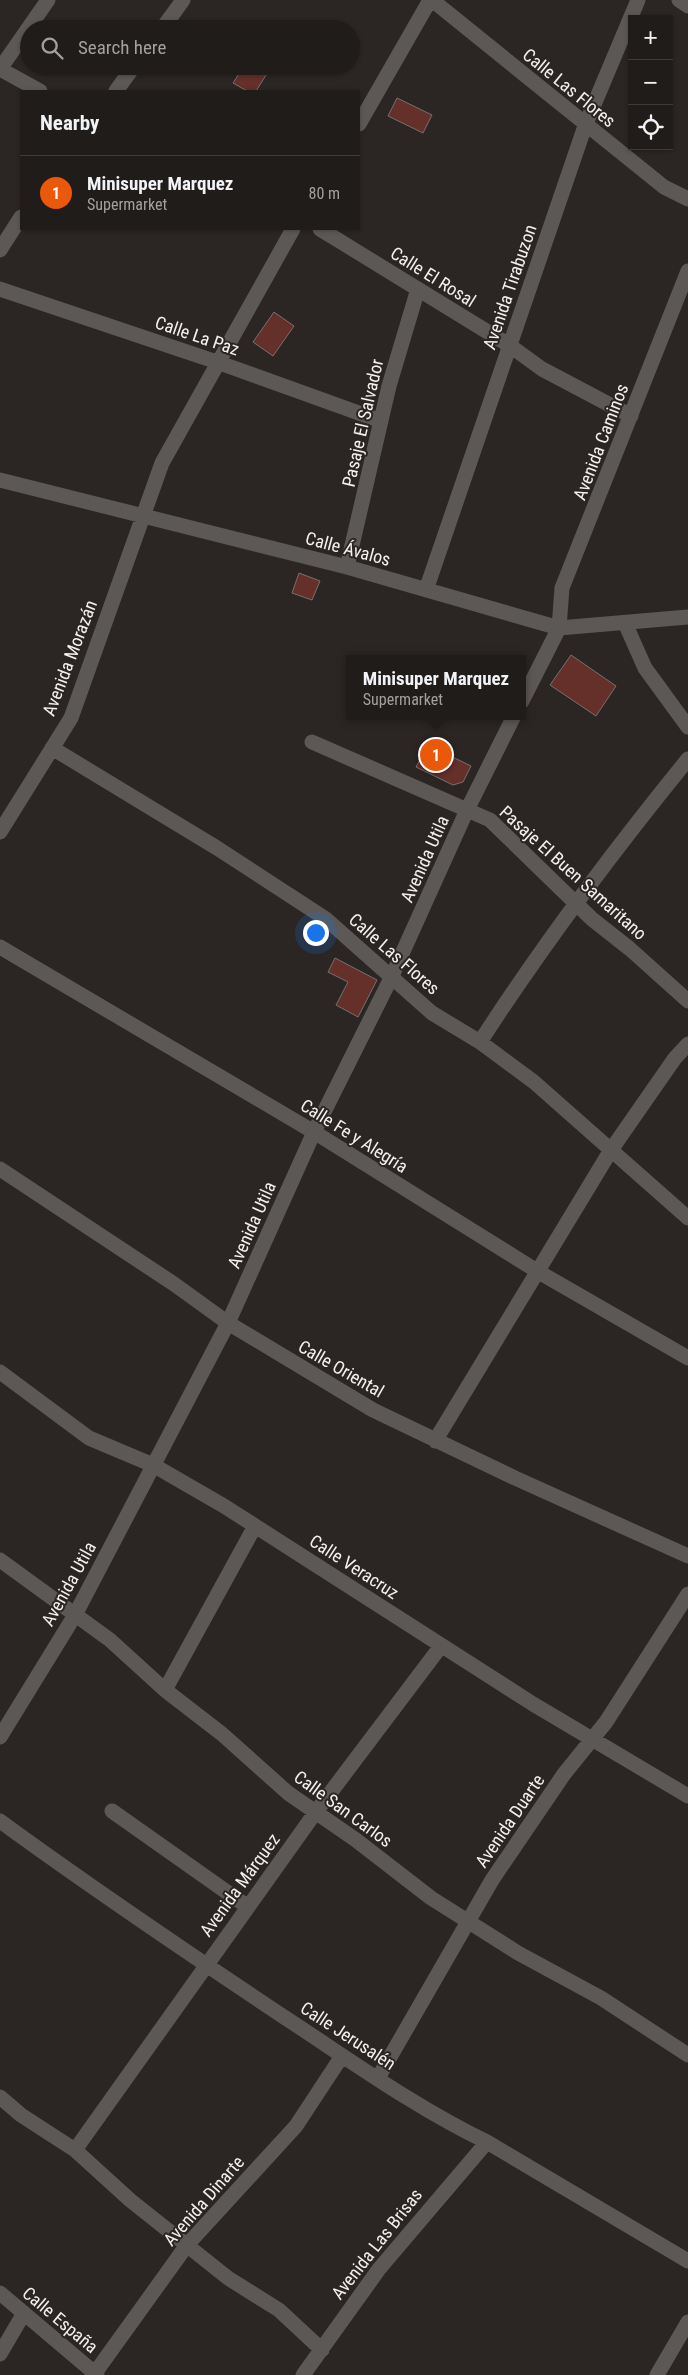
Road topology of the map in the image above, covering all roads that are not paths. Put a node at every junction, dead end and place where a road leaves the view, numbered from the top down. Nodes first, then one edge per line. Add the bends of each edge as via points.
1 (48, 0) edge
2 (183, 0) edge
3 (431, 0) edge
4 (638, 0) edge
5 (679, 0) edge
6 (688, 6) edge
7 (34, 20) edge
8 (169, 20) edge
9 (20, 40) edge
10 (0, 69) edge
11 (128, 75) edge
12 (38, 90) edge
13 (117, 90) edge
14 (360, 122) edge
15 (585, 126) junction
16 (688, 199) edge
17 (20, 219) edge
18 (292, 230) edge
19 (322, 230) edge
20 (0, 250) edge
21 (688, 271) edge
22 (418, 289) junction
23 (0, 290) edge
24 (509, 345) junction
25 (217, 362) junction
26 (631, 416) junction
27 (381, 421) junction
28 (0, 480) edge
29 (143, 516) junction
30 (347, 567) junction
31 (426, 590) junction
32 (688, 617) edge
33 (624, 623) junction
34 (559, 628) junction
35 (526, 693) edge
36 (512, 720) edge
37 (688, 727) edge
38 (312, 742) dead end
39 (52, 748) junction
40 (688, 759) edge
41 (467, 810) junction
42 (0, 832) edge
43 (576, 903) junction
44 (0, 947) edge
45 (392, 976) junction
46 (688, 1001) edge
47 (480, 1042) junction
48 (688, 1044) edge
49 (314, 1132) junction
50 (611, 1150) junction
51 (0, 1169) edge
52 (688, 1218) edge
53 (537, 1272) junction
54 (228, 1323) junction
55 (688, 1358) edge
56 (0, 1372) edge
57 (435, 1441) junction
58 (153, 1465) junction
59 (255, 1526) junction
60 (688, 1556) edge
61 (0, 1560) edge
62 (688, 1594) edge
63 (76, 1615) junction
64 (442, 1646) junction
65 (166, 1690) junction
66 (0, 1737) edge
67 (591, 1740) junction
68 (688, 1796) edge
69 (112, 1811) dead end
70 (315, 1813) junction
71 (0, 1821) edge
72 (248, 1907) junction
73 (468, 1922) junction
74 (206, 1965) junction
75 (688, 2054) edge
76 (342, 2056) junction
77 (378, 2078) junction
78 (0, 2097) edge
79 (487, 2142) junction
80 (75, 2150) junction
81 (187, 2246) junction
82 (688, 2261) edge
83 (0, 2294) edge
84 (24, 2313) junction
85 (688, 2322) edge
86 (322, 2350) junction
87 (0, 2354) edge
88 (96, 2374) edge
89 (303, 2375) edge
90 (657, 2375) edge

1 - 7 street
2 - 8 street
3 - 14 street
3 - 15 street, Calle Las Flores
4 - 15 street, Avenida Tirabuzon
5 - 6 street
9 - 10 street
10 - 12 street
11 - 13 street
15 - 16 street, Calle Las Flores via 664,187
15 - 24 street, Avenida Tirabuzon
17 - 20 street
18 - 25 street, Avenida Morazán
19 - 22 street, Calle El Rosal
21 - 26 street, Avenida Caminos
22 - 24 street, Calle El Rosal
22 - 27 street, Pasaje El Salvador
23 - 25 street, Calle La Paz
24 - 26 street, Calle El Rosal via 542,370
24 - 31 street, Avenida Tirabuzon
25 - 27 street, Calle La Paz
25 - 29 street, Avenida Morazán via 162,463
26 - 34 street, Avenida Caminos via 562,588
27 - 30 street, Pasaje El Salvador
28 - 29 street, Calle Ávalos
29 - 30 street, Calle Ávalos
29 - 39 street, Avenida Morazán via 71,718
30 - 31 street, Calle Ávalos
31 - 34 street, Calle Ávalos
32 - 33 street, Calle Ávalos
33 - 34 street, Calle Ávalos
33 - 37 street via 645,668
34 - 35 street
36 - 41 street, Avenida Utila
38 - 41 street, Pasaje El Buen Samaritano
39 - 42 street, Avenida Morazán
39 - 45 street, Calle Las Flores via 217,848 326,920
40 - 43 street
41 - 43 street, Pasaje El Buen Samaritano via 490,820
41 - 45 street, Avenida Utila
43 - 46 street, Pasaje El Buen Samaritano
43 - 47 street
44 - 49 street, Calle Fe y Alegría
45 - 47 street, Calle Las Flores via 432,1013
45 - 49 street, Avenida Utila
47 - 50 street, Calle Las Flores via 534,1082
48 - 50 street
49 - 53 street, Calle Fe y Alegría
49 - 54 street, Avenida Utila
50 - 52 street, Calle Las Flores
50 - 53 street
51 - 54 street, Calle Oriental
53 - 55 street, Calle Fe y Alegría
53 - 57 street
54 - 57 street, Calle Oriental via 373,1410
54 - 58 street, Avenida Utila
56 - 58 street, Calle Veracruz via 89,1438
57 - 60 street, Calle Oriental
58 - 59 street, Calle Veracruz
58 - 63 street, Avenida Utila
59 - 64 street, Calle Veracruz
59 - 65 street
61 - 63 street, Calle San Carlos
62 - 67 street, Avenida Duarte via 606,1722
63 - 65 street, Calle San Carlos via 110,1640
63 - 66 street, Avenida Utila
64 - 67 street, Calle Veracruz
64 - 70 street, Avenida Márquez
65 - 70 street, Calle San Carlos
67 - 68 street, Calle Veracruz
67 - 73 street, Avenida Duarte via 492,1880
69 - 72 street
70 - 72 street, Avenida Márquez
70 - 73 street, Calle San Carlos
71 - 74 street, Calle Jerusalén
72 - 74 street, Avenida Márquez
73 - 75 street, Calle San Carlos via 601,1998
73 - 77 street, Avenida Duarte
74 - 76 street, Calle Jerusalén
74 - 80 street, Avenida Márquez
76 - 77 street, Calle Jerusalén
76 - 81 street, Avenida Dinarte via 296,2126
77 - 79 street, Calle Jerusalén
78 - 80 street via 21,2115
79 - 82 street, Calle Jerusalén
79 - 86 street, Avenida Las Brisas via 379,2269
80 - 81 street
81 - 86 street via 228,2278 279,2310
81 - 88 street, Avenida Dinarte
83 - 84 street, Calle España
84 - 87 street
84 - 88 street, Calle España
85 - 90 street
86 - 89 street, Avenida Las Brisas

